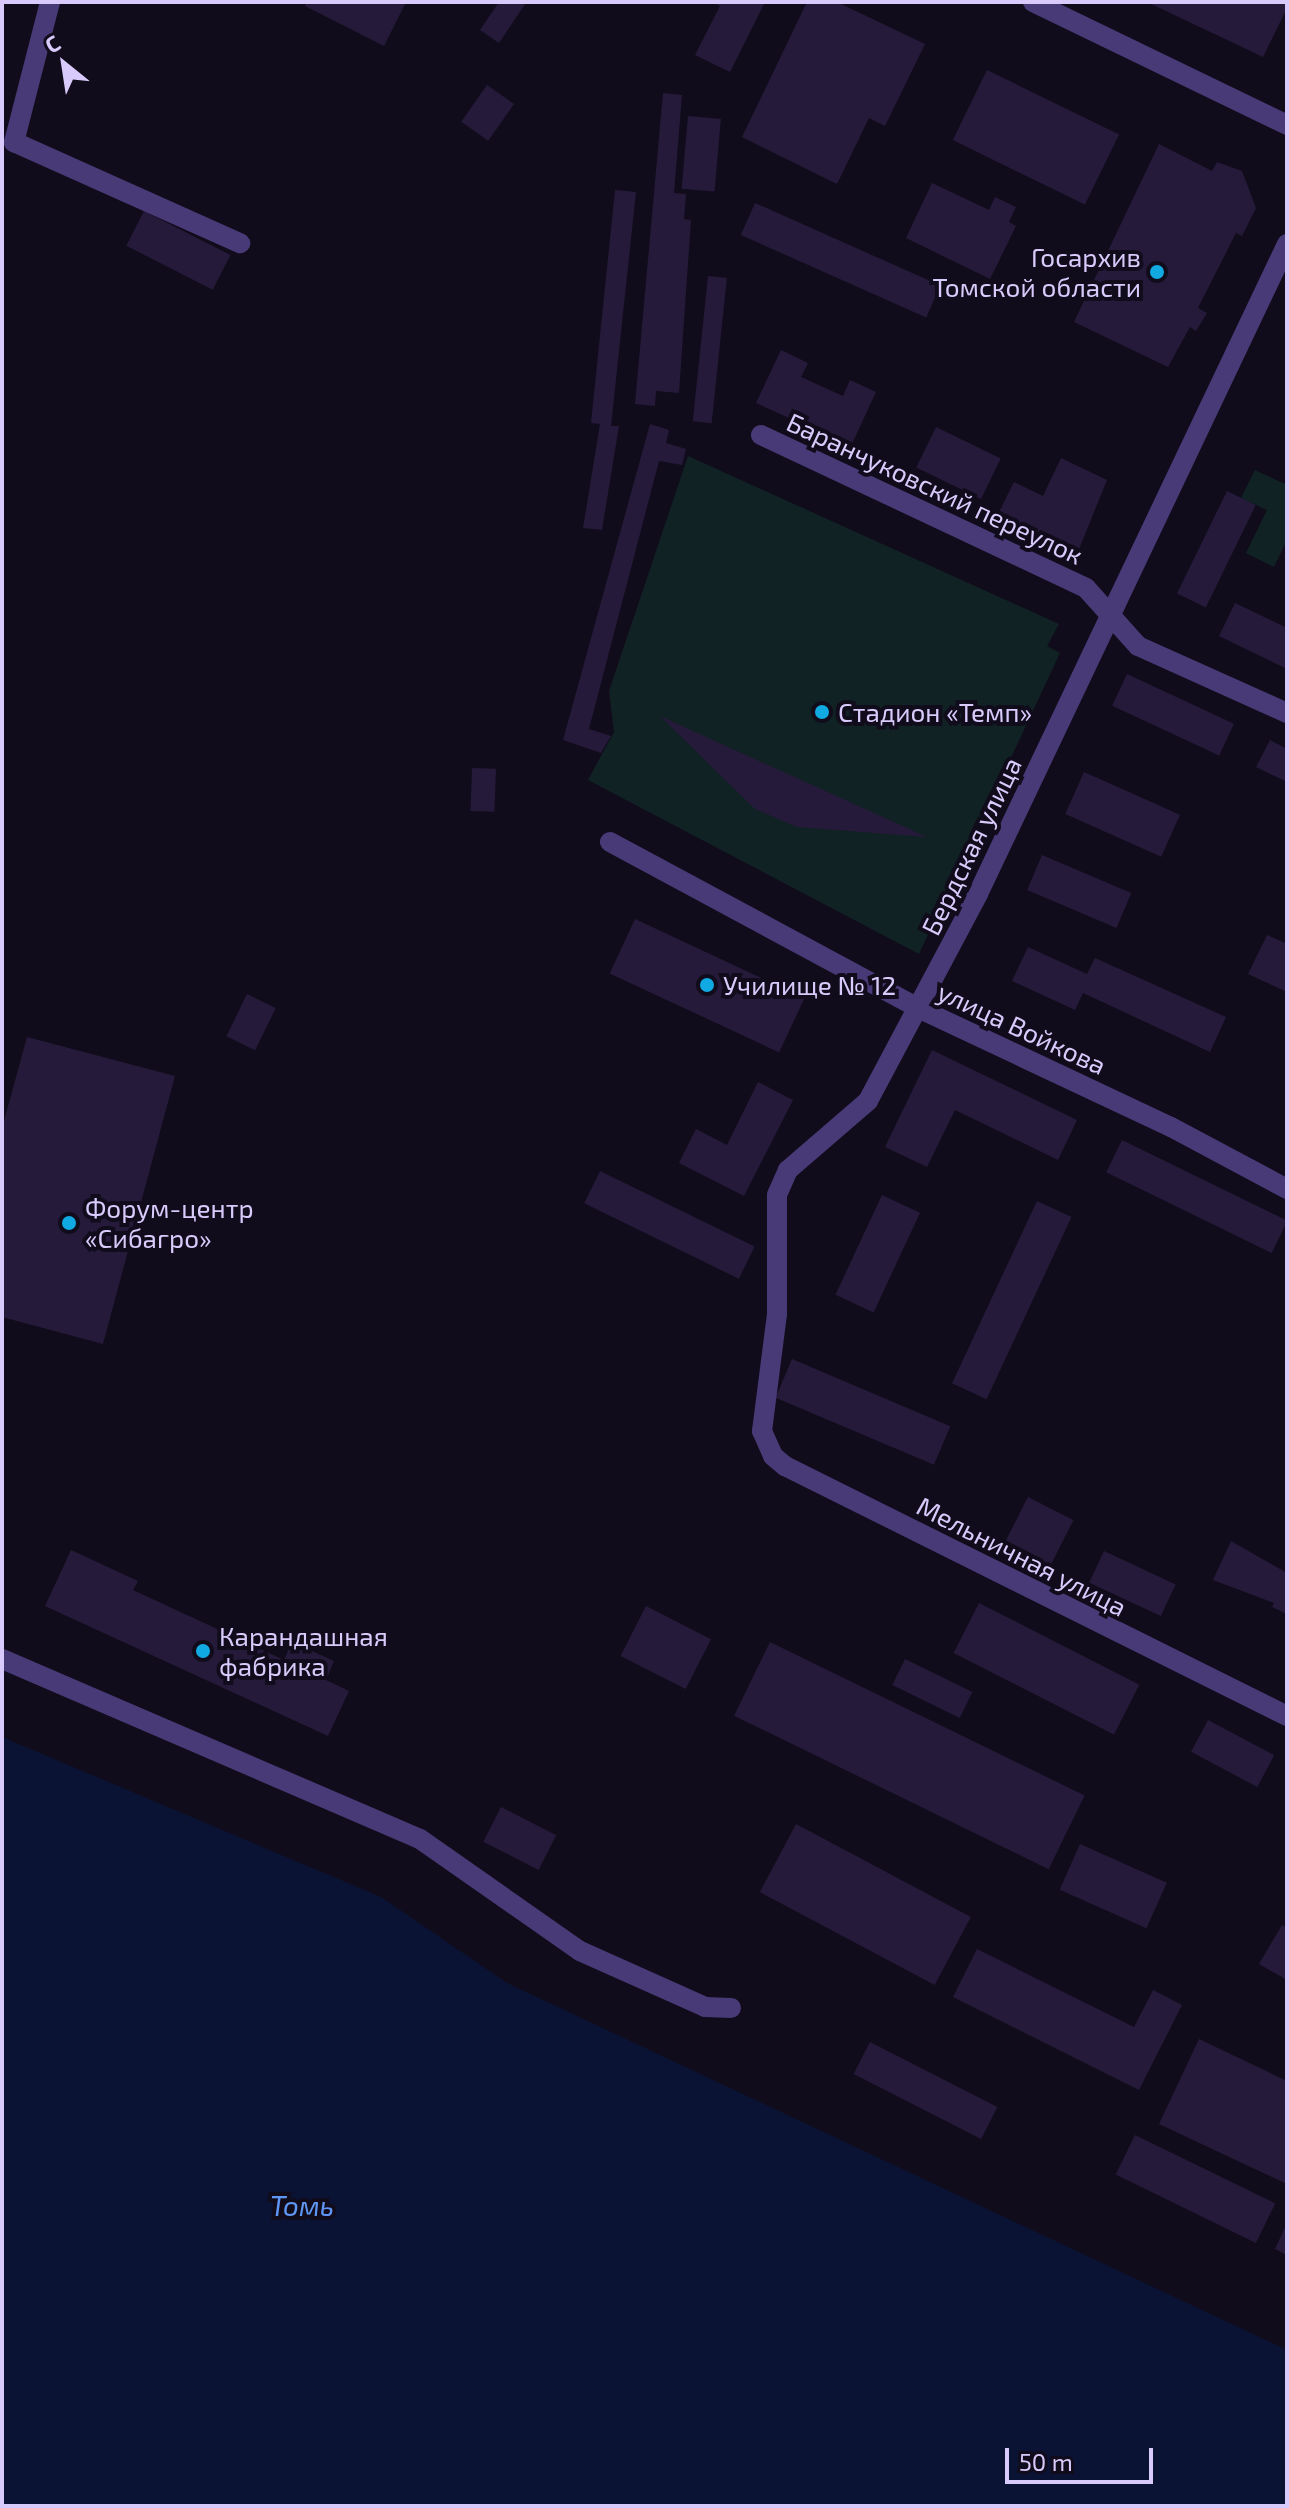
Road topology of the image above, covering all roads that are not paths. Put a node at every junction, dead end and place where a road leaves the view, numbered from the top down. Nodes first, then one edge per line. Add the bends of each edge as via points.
1 (50, 2) edge
2 (1033, 2) edge
3 (1287, 125) edge
4 (240, 243) dead end
5 (1287, 244) edge
6 (761, 435) dead end
7 (1111, 616) junction
8 (1287, 713) edge
9 (610, 842) dead end
10 (918, 1008) junction
11 (1287, 1189) edge
12 (762, 1418) joint
13 (2, 1659) edge
14 (1287, 1716) edge
15 (731, 2008) dead end

1 - 4 street via 14,142
2 - 3 street
5 - 7 street, Бердская улица
6 - 7 street, Баранчуковский переулок via 1086,588
7 - 8 street, Баранчуковский переулок via 1138,646
7 - 10 street, Бердская улица
9 - 10 street, улица Войкова
10 - 11 street, улица Войкова via 1171,1127
10 - 12 street, Бердская улица via 868,1101 788,1170 777,1195 777,1314
12 - 14 street, Мельничная улица via 766,1444 785,1466
13 - 15 street via 420,1839 580,1951 705,2007

